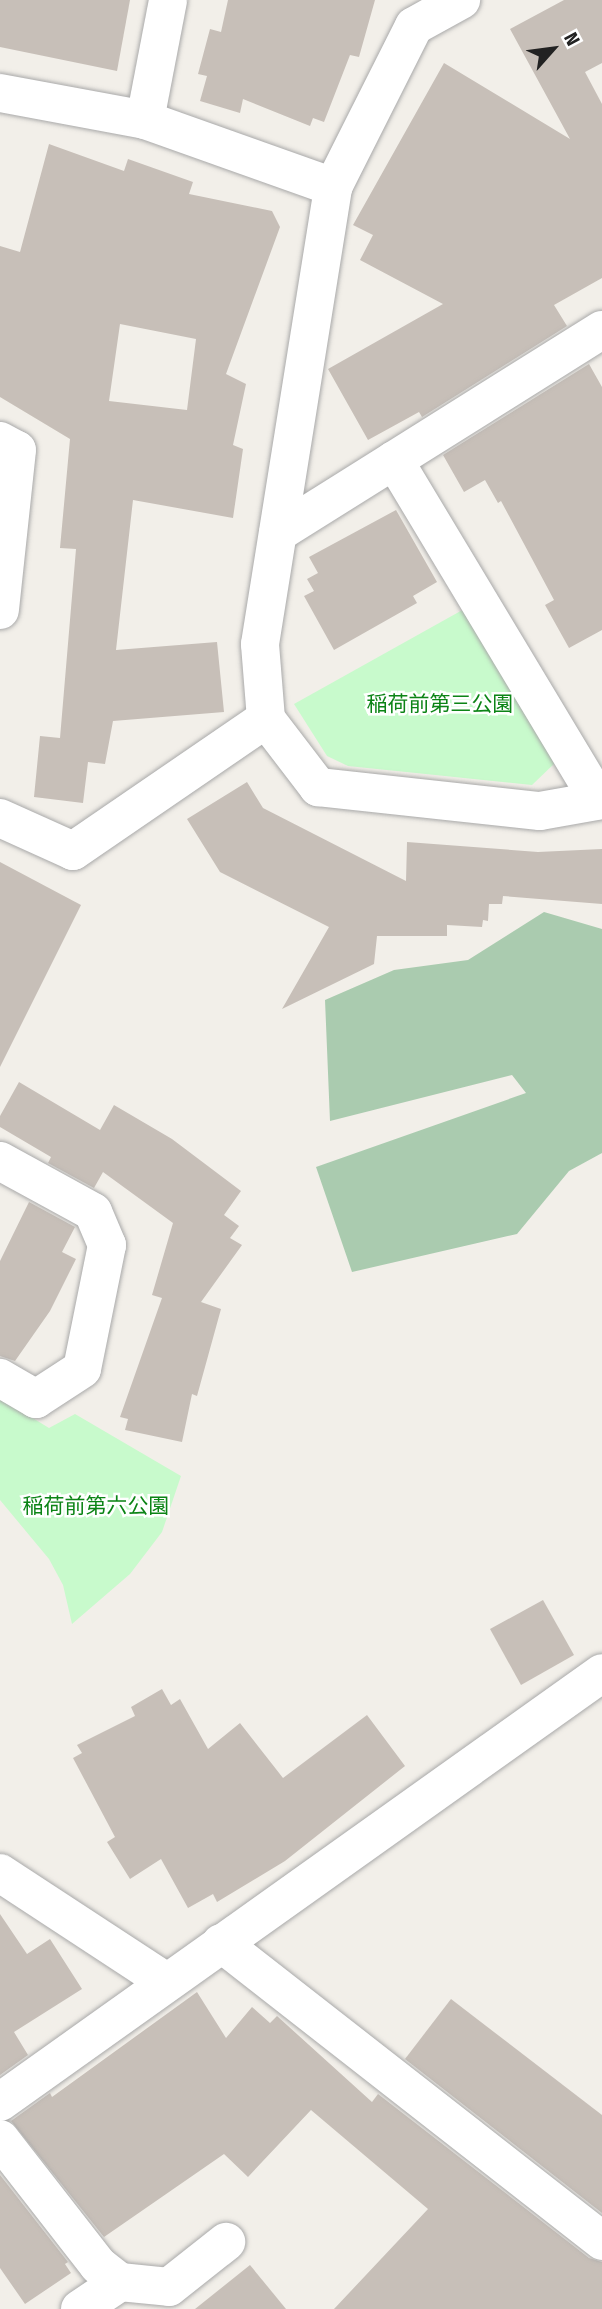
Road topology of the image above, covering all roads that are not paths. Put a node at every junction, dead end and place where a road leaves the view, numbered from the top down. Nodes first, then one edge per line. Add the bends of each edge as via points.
1 (168, 0) edge
2 (461, 0) edge
3 (0, 93) edge
4 (145, 120) junction
5 (333, 187) junction
6 (602, 330) edge
7 (0, 441) edge
8 (394, 460) junction
9 (278, 533) junction
10 (0, 610) edge
11 (266, 719) junction
12 (600, 800) edge
13 (0, 818) edge
14 (0, 1161) edge
15 (0, 1378) edge
16 (602, 1673) edge
17 (0, 1873) edge
18 (221, 1943) junction
19 (165, 1981) junction
20 (0, 2102) edge
21 (0, 2139) edge
22 (602, 2241) edge
23 (226, 2242) dead end
24 (137, 2292) edge
25 (80, 2309) edge

1 - 4 street
2 - 5 street via 414,26
3 - 4 street
4 - 5 street
5 - 9 street
6 - 8 street
7 - 10 street via 17,450
8 - 9 street
8 - 12 street
9 - 11 street via 260,644
11 - 12 street via 318,787 540,811
11 - 13 street via 73,851
14 - 15 street via 93,1212 107,1245 82,1369 36,1399
16 - 18 street
17 - 19 street
18 - 19 street
18 - 22 street
19 - 20 street
21 - 24 street via 98,2265
23 - 24 street via 169,2287
24 - 25 street

